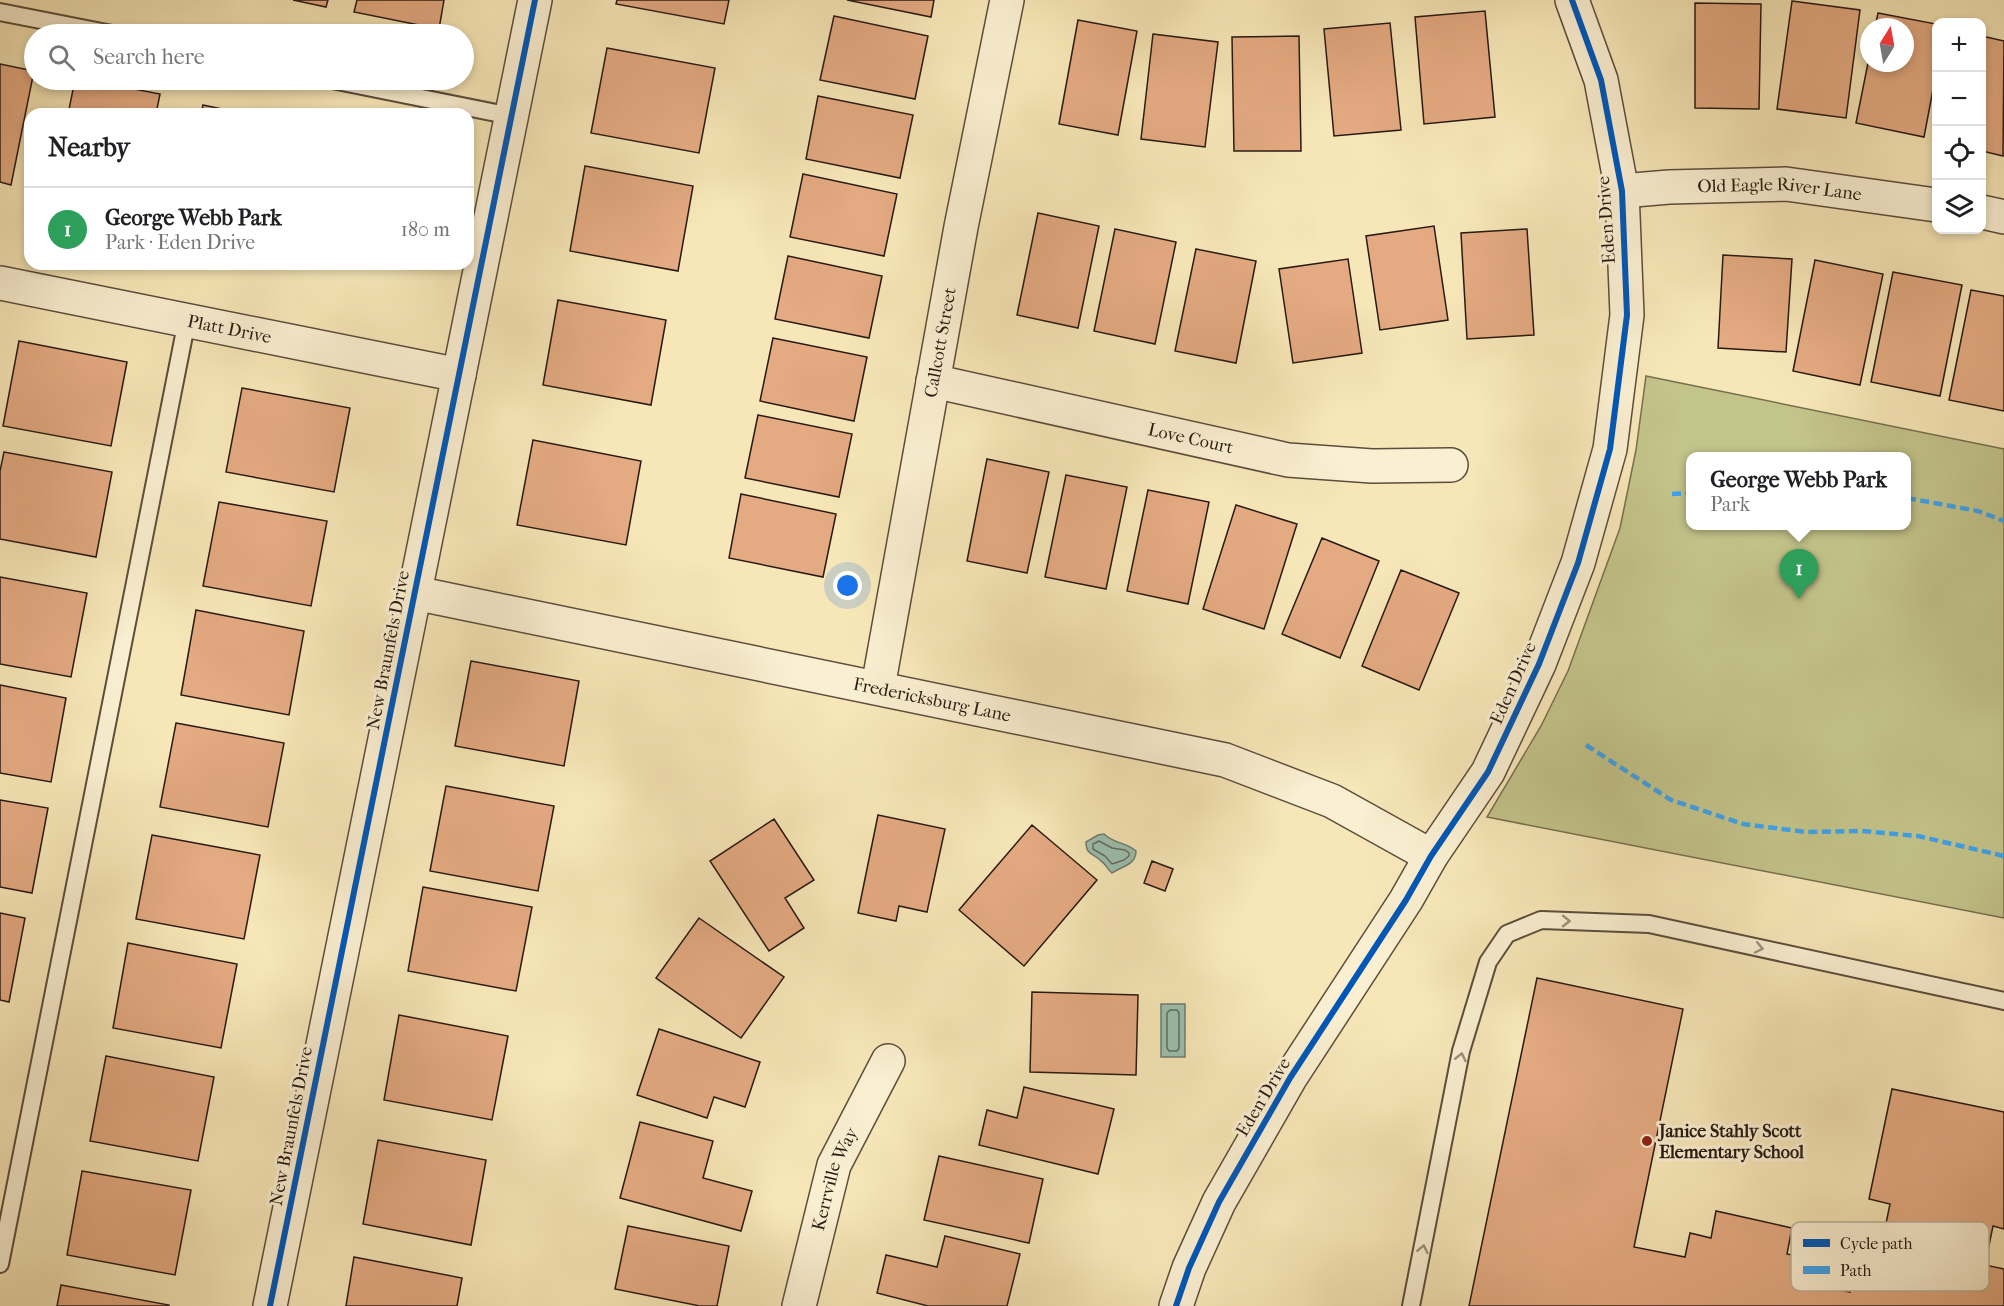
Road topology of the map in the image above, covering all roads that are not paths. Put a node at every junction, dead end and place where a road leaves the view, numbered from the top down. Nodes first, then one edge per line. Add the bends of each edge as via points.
1 (535, 0) edge
2 (1007, 0) edge
3 (1572, 0) edge
4 (0, 12) edge
5 (61, 24) edge
6 (382, 90) edge
7 (471, 108) edge
8 (474, 109) edge
9 (511, 116) junction
10 (1622, 191) junction
11 (1932, 204) edge
12 (1986, 213) edge
13 (2004, 217) edge
14 (0, 282) edge
15 (187, 320) junction
16 (459, 375) junction
17 (933, 381) junction
18 (1451, 465) dead end
19 (415, 593) junction
20 (878, 687) junction
21 (1431, 856) junction
22 (2004, 1001) edge
23 (888, 1060) dead end
24 (0, 1264) edge
25 (270, 1306) edge
26 (799, 1306) edge
27 (1176, 1306) edge
28 (1411, 1306) edge

1 - 9 street, New Braunfels Drive
2 - 17 street, Callcott Street
3 - 10 street, Eden Drive via 1601,80
4 - 5 lane
6 - 7 lane
8 - 9 lane
9 - 16 street, New Braunfels Drive
10 - 11 street, Old Eagle River Lane via 1786,184
10 - 21 street, Eden Drive via 1627,315 1610,449 1578,563 1539,664 1488,772
12 - 13 street
14 - 15 street, Platt Drive
15 - 16 street, Platt Drive
15 - 24 lane
16 - 19 street, New Braunfels Drive
17 - 18 street, Love Court via 1288,460 1372,466
17 - 20 street, Callcott Street
19 - 20 street, Fredericksburg Lane
19 - 25 street, New Braunfels Drive
20 - 21 street, Fredericksburg Lane via 1225,760 1332,801
21 - 27 street, Eden Drive via 1290,1078 1219,1202
28 -> 22 lane via 1461,1052 1488,962 1507,934 1541,920 1649,924
23 - 26 street, Kerrville Way via 834,1166

